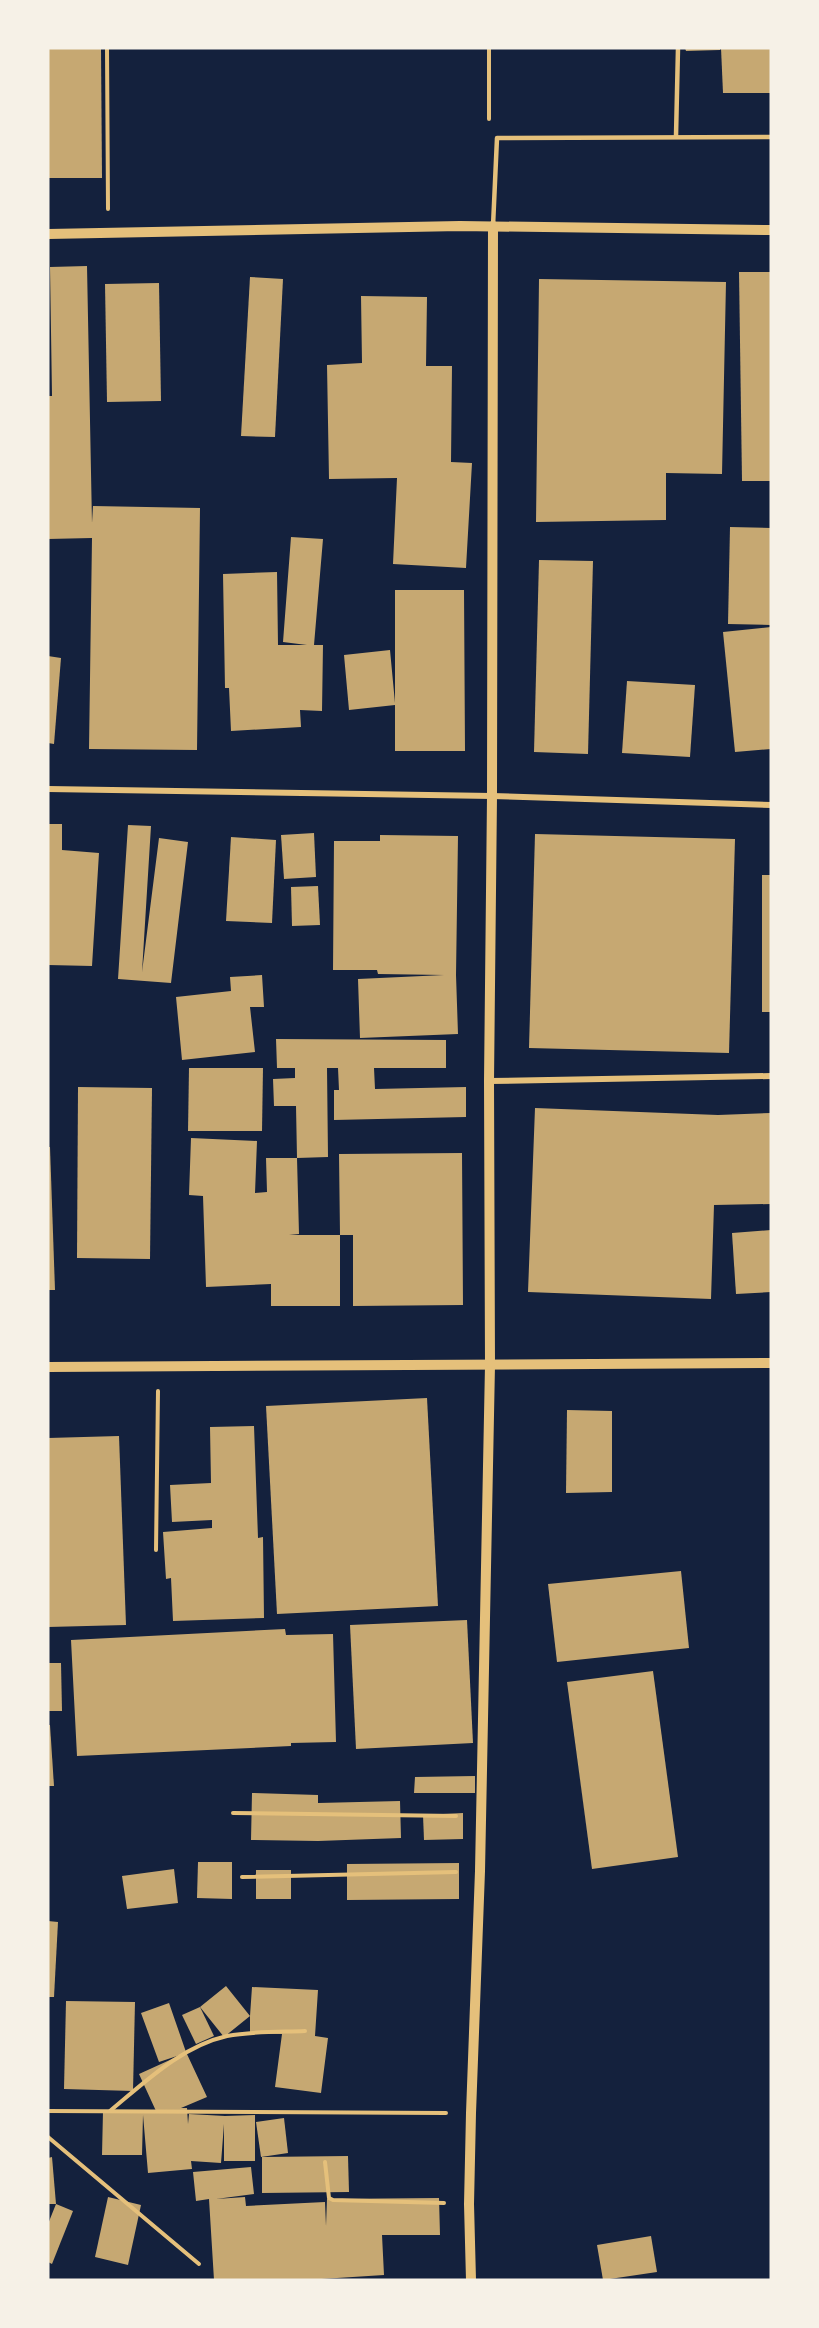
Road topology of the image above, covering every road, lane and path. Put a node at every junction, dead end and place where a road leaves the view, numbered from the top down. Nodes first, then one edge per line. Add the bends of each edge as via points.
1 (107, 48) edge
2 (489, 48) edge
3 (678, 48) edge
4 (490, 104) dead end
5 (676, 136) junction
6 (771, 138) edge
7 (493, 226) junction
8 (771, 230) edge
9 (48, 234) edge
10 (108, 234) junction
11 (48, 789) edge
12 (492, 795) junction
13 (771, 805) edge
14 (771, 1076) edge
15 (489, 1081) junction
16 (771, 1363) edge
17 (490, 1365) junction
18 (158, 1366) junction
19 (48, 1367) edge
20 (156, 1550) dead end
21 (233, 1813) dead end
22 (480, 1816) junction
23 (480, 1871) junction
24 (242, 1877) dead end
25 (305, 2031) dead end
26 (48, 2111) edge
27 (110, 2111) junction
28 (471, 2113) junction
29 (48, 2137) edge
30 (325, 2162) dead end
31 (469, 2204) junction
32 (199, 2264) dead end
33 (471, 2280) edge

1 - 10 path
2 - 4 path
3 - 5 lane
5 - 6 lane
5 - 7 lane via 497,138
7 - 8 street
7 - 10 street
7 - 12 street
9 - 10 street
11 - 12 street
12 - 13 street
12 - 15 street
14 - 15 street
15 - 17 street
16 - 17 street
17 - 18 street
17 - 22 street
18 - 19 street
18 - 20 path
21 - 22 path
22 - 23 street
23 - 24 path
23 - 28 street
25 - 27 path via 225,2037 186,2052
26 - 27 path
27 - 28 path
28 - 31 street
29 - 32 path
30 - 31 path via 327,2193 333,2200
31 - 33 street

